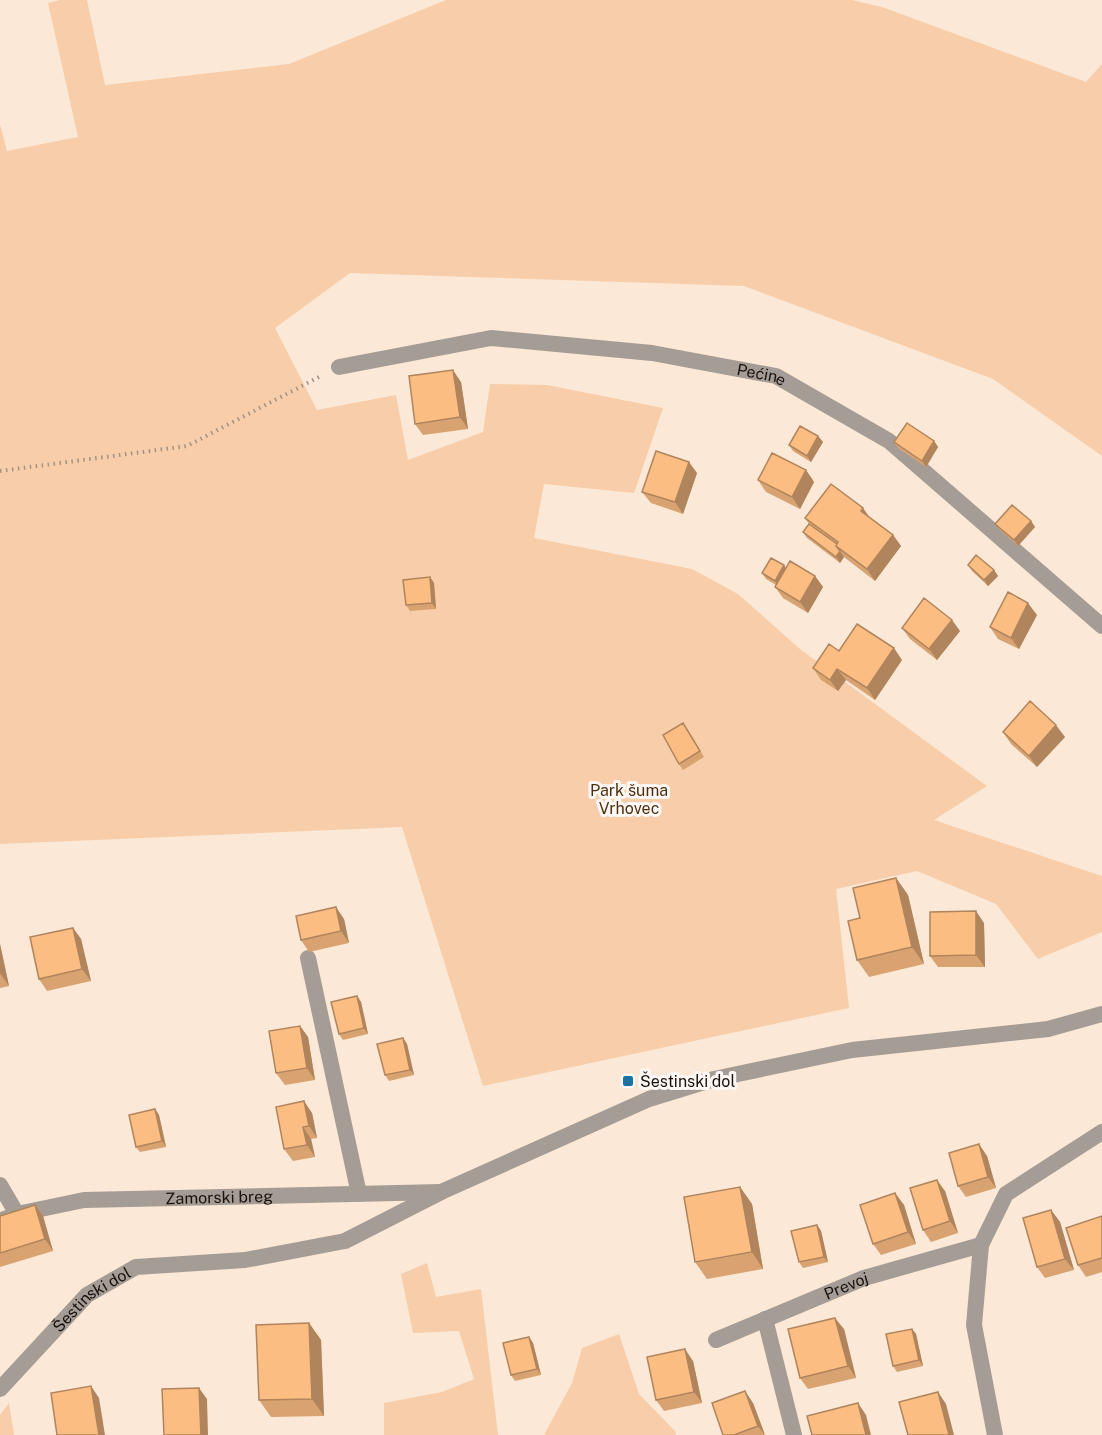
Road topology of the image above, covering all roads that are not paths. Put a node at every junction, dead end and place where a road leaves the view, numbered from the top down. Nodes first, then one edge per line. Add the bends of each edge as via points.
1 (339, 367) road end
2 (1102, 626) edge
3 (308, 958) dead end
4 (1102, 1014) edge
5 (1102, 1132) edge
6 (0, 1185) edge
7 (441, 1192) junction
8 (359, 1194) junction
9 (18, 1214) junction
10 (0, 1221) edge
11 (981, 1245) junction
12 (765, 1319) junction
13 (716, 1340) dead end
14 (0, 1389) edge
15 (795, 1435) edge
16 (995, 1435) edge

1 - 2 street, Pećine via 491,338 652,353 776,376 889,441
3 - 8 street
4 - 7 street, Šestinski dol via 1048,1029 852,1050 714,1079 649,1099
5 - 11 street via 1006,1194
6 - 9 street
7 - 8 street, Zamorski breg
7 - 14 street, Šestinski dol via 345,1241 245,1260 136,1267 87,1295
8 - 9 street, Zamorski breg via 84,1200
9 - 10 street, Zamorski breg
11 - 12 street, Prevoj via 864,1278
11 - 16 street via 974,1325
12 - 13 street, Prevoj
12 - 15 street

